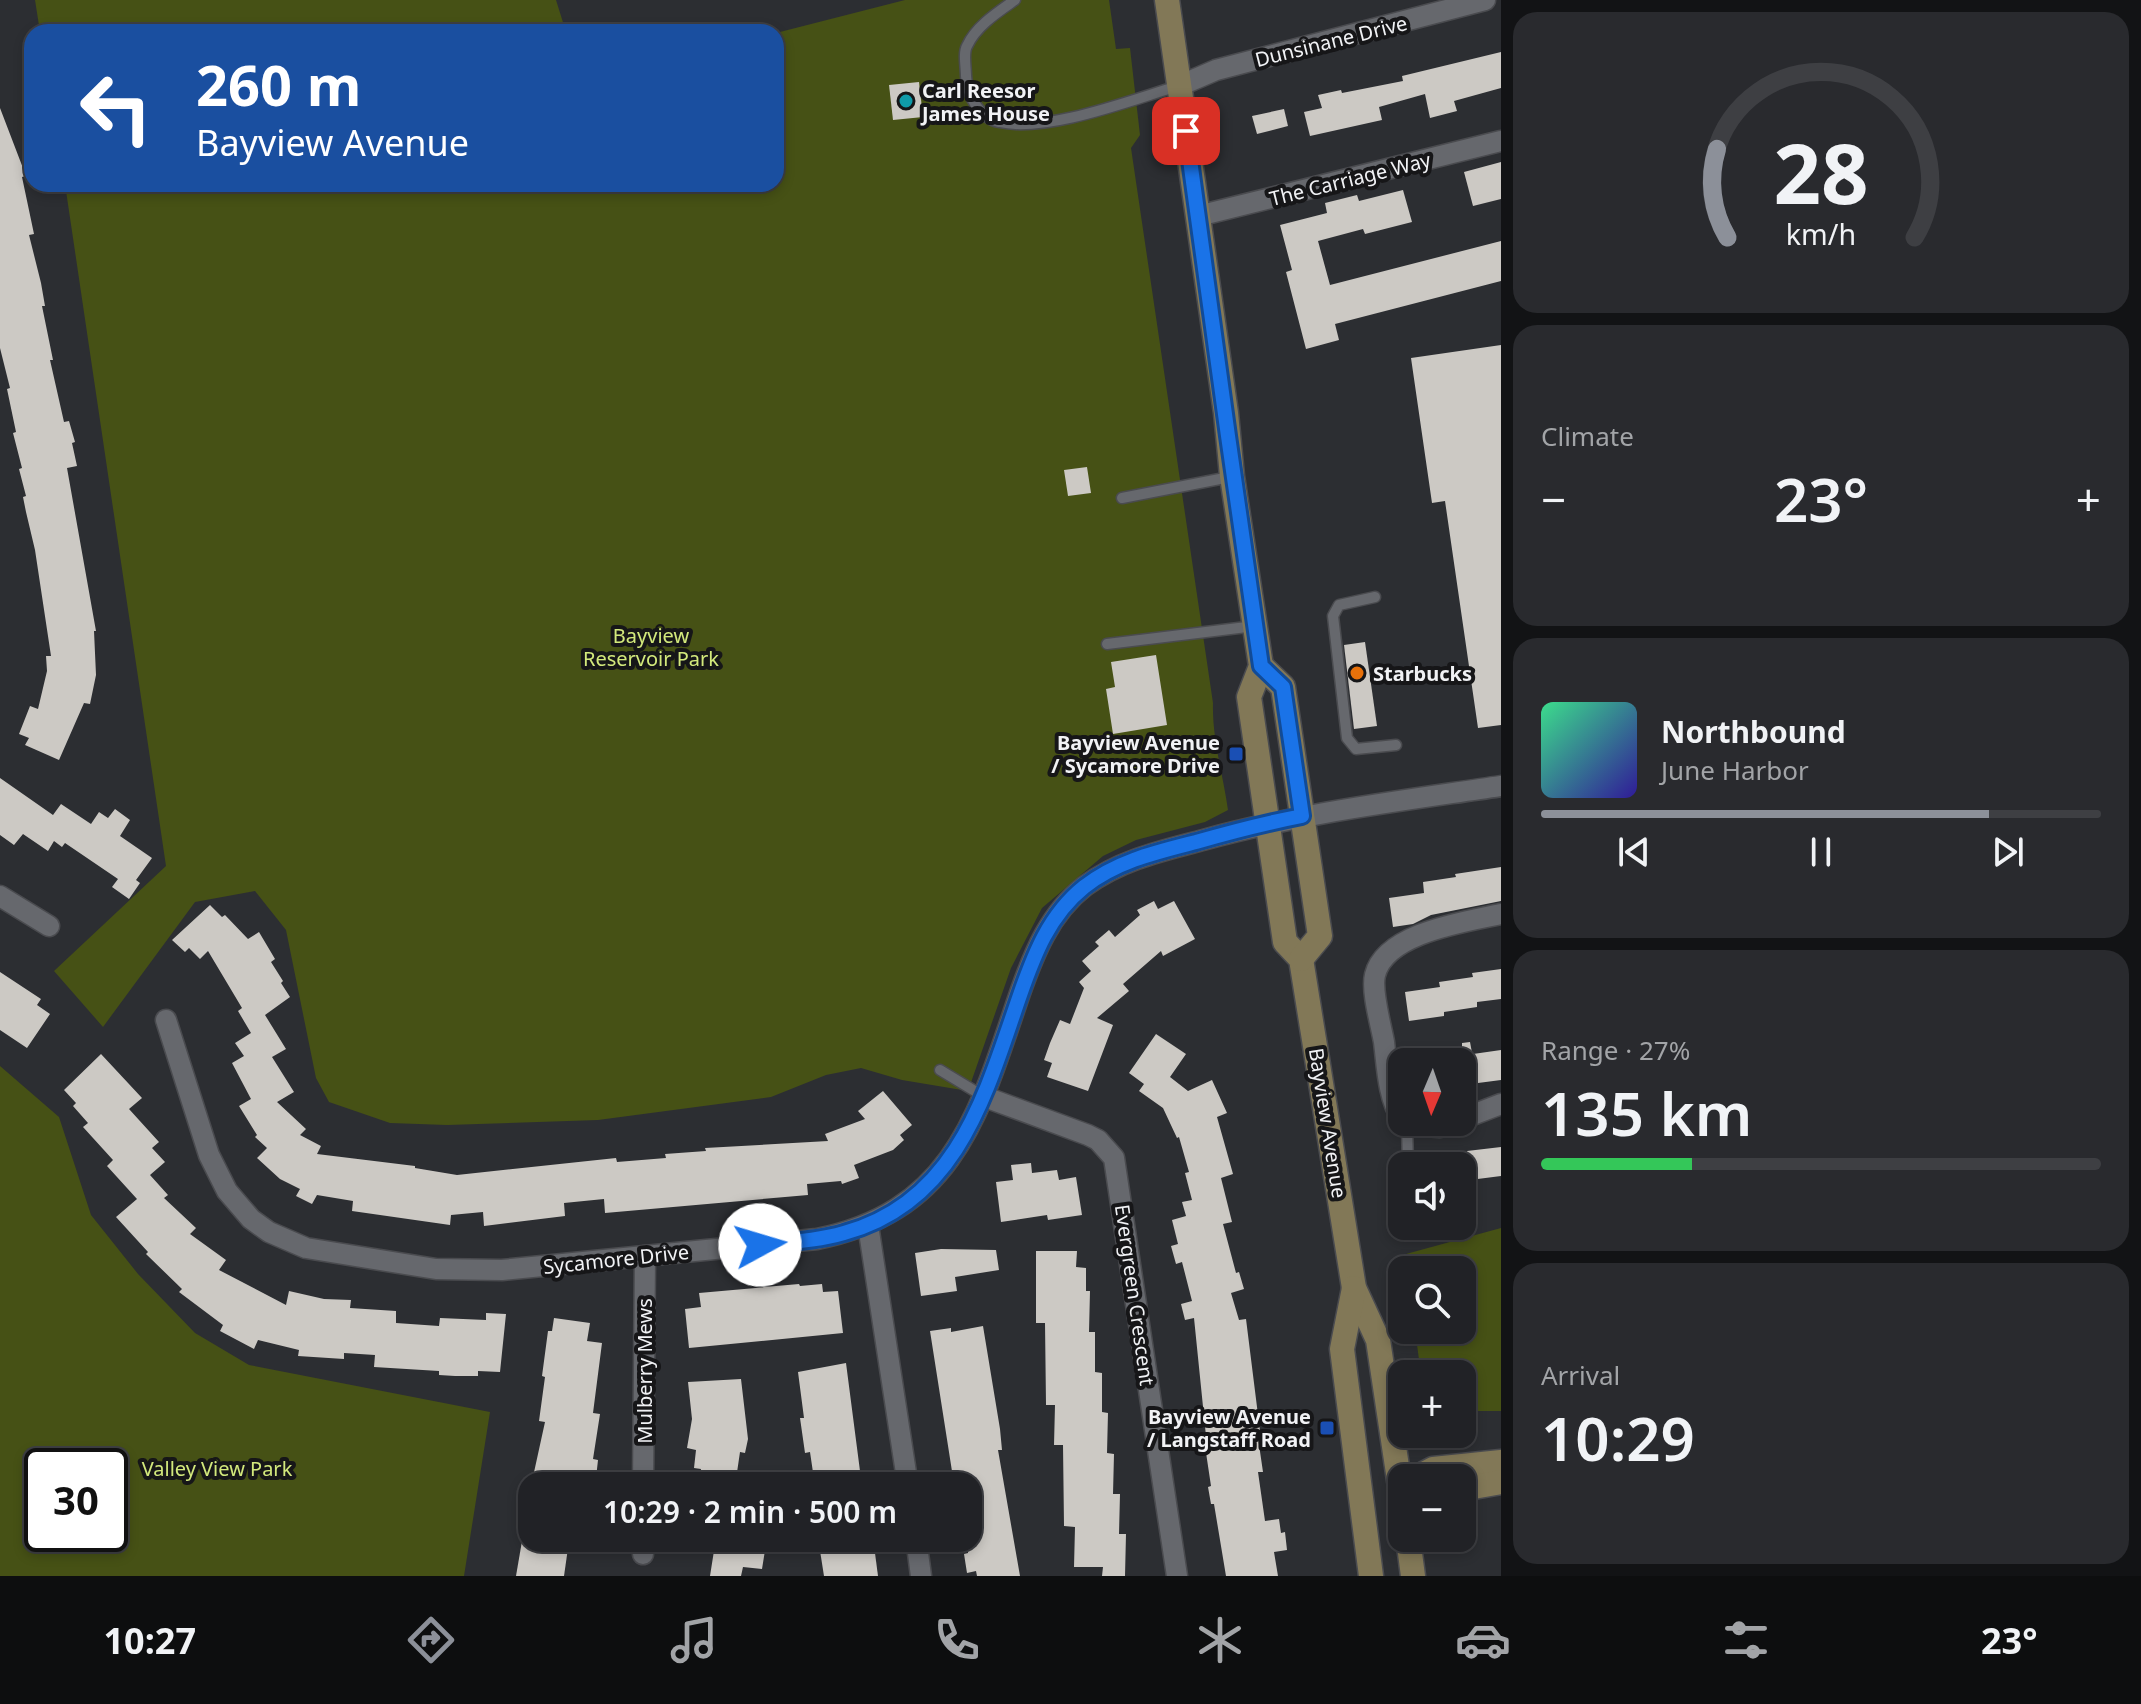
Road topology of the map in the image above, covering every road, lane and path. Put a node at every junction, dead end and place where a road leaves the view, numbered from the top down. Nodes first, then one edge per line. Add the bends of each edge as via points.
1 (1015, 0) edge
2 (1167, 0) edge
3 (1485, 0) edge
4 (1427, 8) edge
5 (1179, 86) junction
6 (1501, 141) edge
7 (1198, 216) junction
8 (1232, 476) junction
9 (1122, 498) dead end
10 (1375, 597) dead end
11 (1255, 626) junction
12 (1107, 644) dead end
13 (1261, 666) junction
14 (1396, 745) dead end
15 (1501, 786) edge
16 (1285, 819) junction
17 (0, 896) edge
18 (1501, 914) edge
19 (49, 926) dead end
20 (1301, 959) junction
21 (166, 1020) dead end
22 (940, 1070) dead end
23 (1388, 1073) edge
24 (985, 1097) junction
25 (1501, 1104) edge
26 (1476, 1114) edge
27 (868, 1225) junction
28 (645, 1256) junction
29 (1354, 1288) junction
30 (1501, 1462) edge
31 (1400, 1464) edge
32 (1476, 1465) edge
33 (643, 1472) edge
34 (906, 1472) edge
35 (1501, 1482) edge
36 (1476, 1486) edge
37 (1388, 1490) edge
38 (1360, 1495) junction
39 (918, 1552) edge
40 (1410, 1552) edge
41 (921, 1576) edge
42 (1177, 1576) edge
43 (1371, 1576) edge
44 (1413, 1576) edge

1 - 5 lane via 985,22 966,47 967,88 980,111 998,122 1042,123
2 - 5 main road, Bayview Avenue
3 - 4 street, Dunsinane Drive
4 - 5 street, Dunsinane Drive via 1216,70
5 - 7 main road, Bayview Avenue
6 - 7 street, The Carriage Way
7 - 8 main road, Bayview Avenue
8 - 9 lane
8 - 11 main road, Bayview Avenue
10 - 14 lane via 1339,605 1333,616 1347,738 1356,749
11 - 12 lane
11 - 13 main road, Bayview Avenue
13 - 16 main road, Bayview Avenue via 1249,697
13 - 16 main road, Bayview Avenue via 1283,687
15 - 16 street, Sycamore Drive
16 - 20 main road, Bayview Avenue via 1285,942
16 - 20 main road, Bayview Avenue via 1320,936
16 - 24 street, Sycamore Drive via 1143,856 1083,888 1033,955
17 - 19 street
18 - 23 street via 1457,923 1387,952 1374,978
20 - 29 main road, Bayview Avenue
21 - 28 street, Sycamore Drive via 217,1173 251,1219 288,1242 325,1253 469,1271
22 - 24 lane
24 - 27 street, Sycamore Drive via 940,1172 894,1212
24 - 42 street, Evergreen Crescent via 1088,1135 1114,1158
25 - 26 street
27 - 28 street, Sycamore Drive via 817,1239
27 - 34 street
28 - 33 street, Mulberry Mews
29 - 31 main road, Bayview Avenue via 1378,1340
29 - 38 main road, Bayview Avenue via 1342,1349
30 - 32 main road
35 - 36 main road
37 - 38 main road
38 - 43 main road, Bayview Avenue
39 - 41 street
40 - 44 main road

